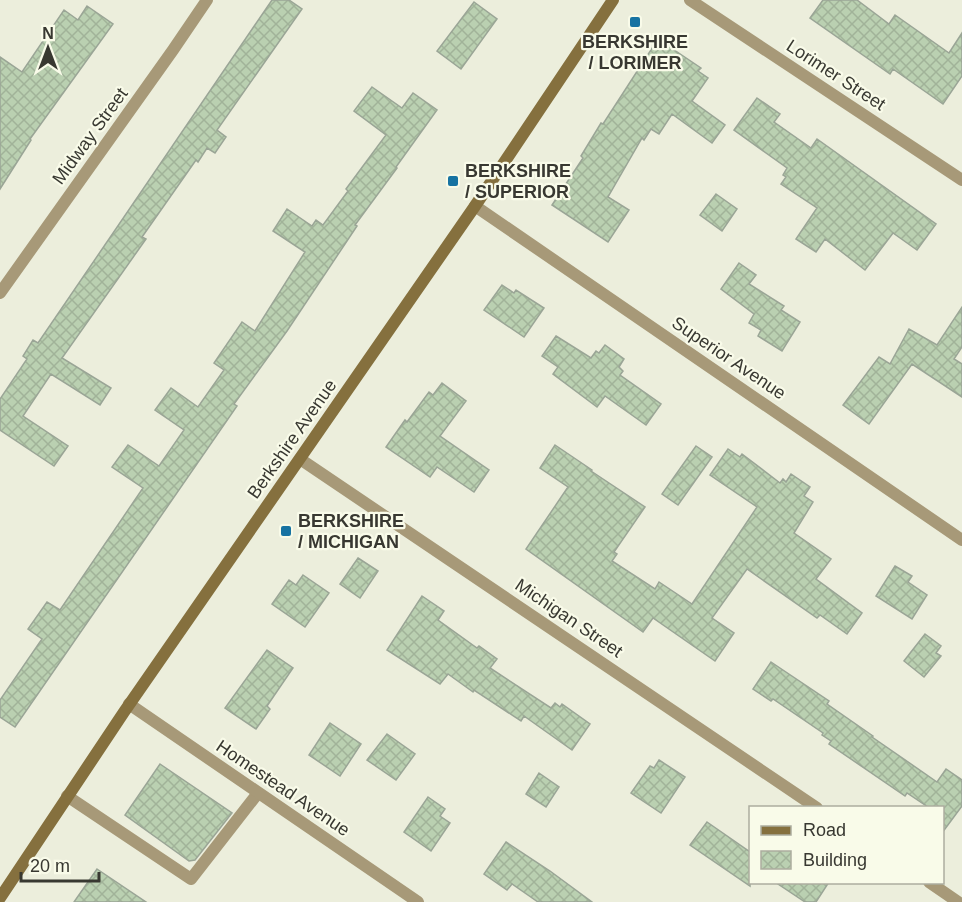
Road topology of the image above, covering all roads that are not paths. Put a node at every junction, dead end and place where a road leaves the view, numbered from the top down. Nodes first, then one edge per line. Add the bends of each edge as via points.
1 (207, 0) edge
2 (613, 0) edge
3 (690, 0) edge
4 (962, 180) edge
5 (475, 206) junction
6 (0, 292) edge
7 (300, 459) junction
8 (962, 540) edge
9 (129, 704) junction
10 (258, 793) junction
11 (68, 796) junction
12 (817, 806) edge
13 (932, 884) edge
14 (0, 898) edge
15 (418, 902) edge
16 (958, 902) edge

1 - 6 street, Midway Street
2 - 5 main road, Berkshire Avenue
3 - 4 street, Lorimer Street
5 - 7 main road, Berkshire Avenue
5 - 8 street, Superior Avenue
7 - 9 main road, Berkshire Avenue
7 - 12 street, Michigan Street
9 - 10 street, Homestead Avenue
9 - 11 main road, Berkshire Avenue
10 - 11 street via 191,879
10 - 15 street, Homestead Avenue
11 - 14 main road, Berkshire Avenue
13 - 16 street

